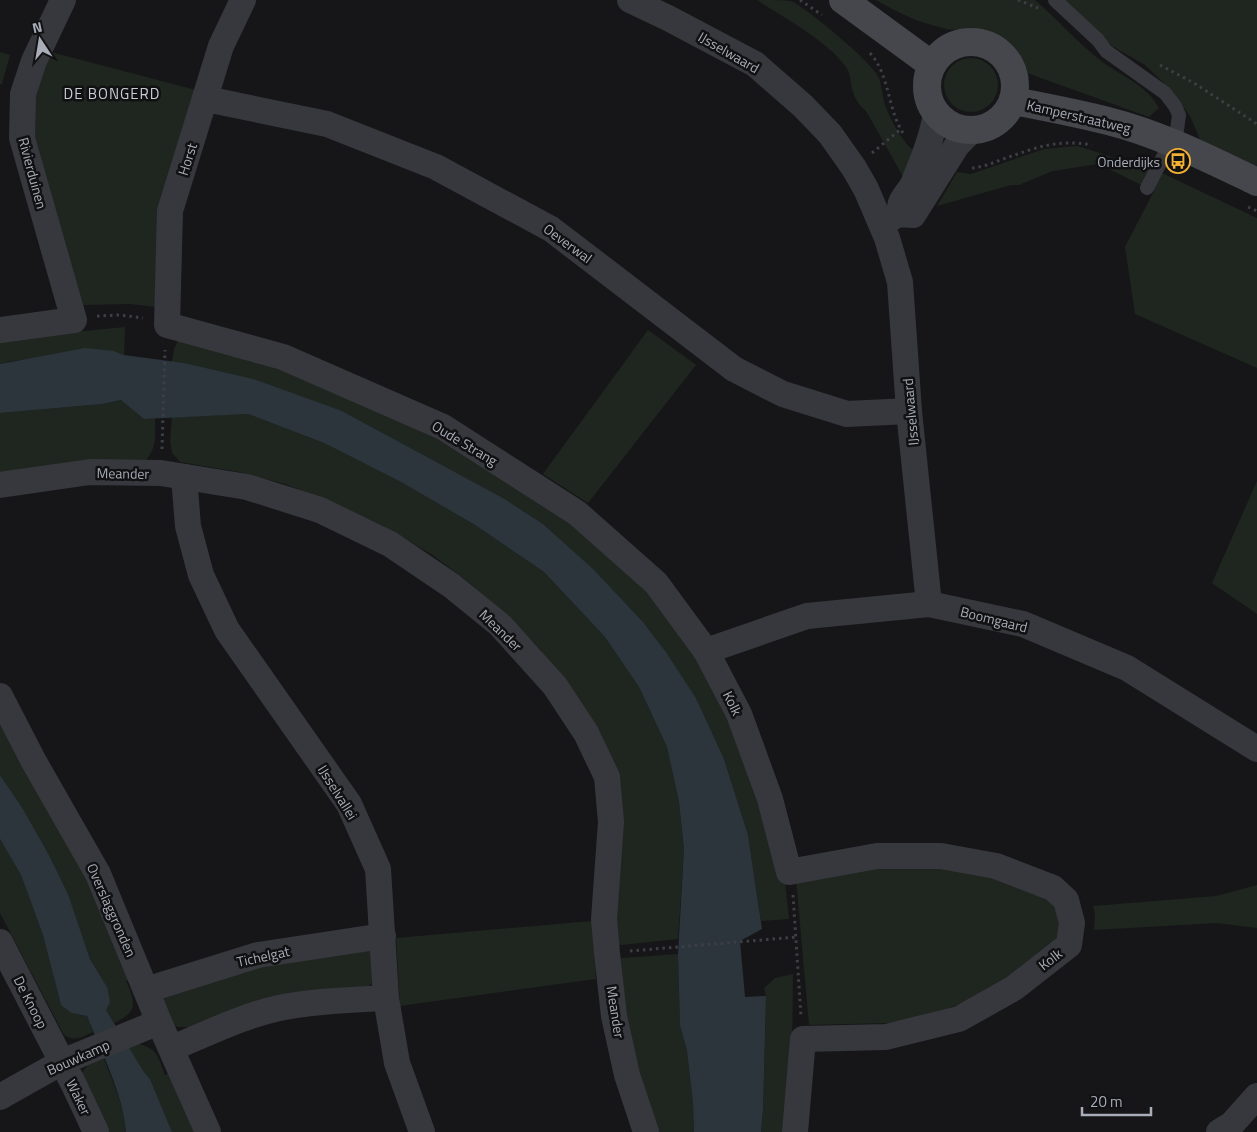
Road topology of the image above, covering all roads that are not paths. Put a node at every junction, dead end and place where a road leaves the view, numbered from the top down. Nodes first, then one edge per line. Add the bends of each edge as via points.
1 (63, 0) edge
2 (243, 0) edge
3 (630, 0) edge
4 (1055, 0) edge
5 (833, 8) edge
6 (932, 65) junction
7 (206, 99) junction
8 (1014, 101) junction
9 (936, 114) junction
10 (971, 131) junction
11 (1171, 142) junction
12 (1257, 182) edge
13 (1147, 188) dead end
14 (891, 218) junction
15 (167, 325) joint
16 (0, 330) edge
17 (909, 411) junction
18 (184, 477) junction
19 (0, 485) edge
20 (929, 604) junction
21 (706, 651) junction
22 (0, 696) edge
23 (1257, 749) edge
24 (383, 936) junction
25 (0, 942) edge
26 (146, 990) junction
27 (386, 998) junction
28 (147, 1027) junction
29 (172, 1048) junction
30 (62, 1062) junction
31 (1257, 1096) edge
32 (0, 1097) edge
33 (96, 1132) edge
34 (208, 1132) edge
35 (422, 1132) edge
36 (646, 1132) edge
37 (795, 1132) edge
38 (1220, 1132) edge

1 - 16 street, Rivierduinen via 34,61 23,94 22,138 74,320
2 - 7 street, Horst via 221,46
3 - 14 street, IJsselwaard via 755,64 830,134
4 - 11 lane via 1106,51 1170,97 1179,115
5 - 6 main road
6 - 8 main road via 944,51 961,43 980,43 998,50 1010,64 1016,82
6 - 9 main road via 927,90
7 - 15 street, Horst via 170,210
7 - 17 street, Oeverwal via 328,124 436,167 551,229 734,369 783,394 848,414
8 - 10 main road via 998,123
8 - 11 main road, Kamperstraatweg via 1108,121
9 - 10 main road via 952,126
9 - 14 street via 914,182
10 - 14 street via 957,145 913,214
11 - 12 main road, Kamperstraatweg
11 - 13 lane
14 - 17 street, IJsselwaard via 893,256 900,282
15 - 21 street, Oude Strang via 283,357 443,427 577,514 656,583
17 - 20 street, IJsselwaard
18 - 19 street, Meander via 161,473 90,472
18 - 24 street, IJsselvallei via 188,526 201,575 227,630 349,804 378,869
18 - 36 street, Meander via 247,487 320,510 390,544 452,586 500,625 555,686 586,733 607,777 611,822 604,919 607,953 614,1016 627,1075
20 - 21 street, Boomgaard via 807,616
20 - 23 street, Boomgaard via 1023,624 1127,668
21 - 37 street, Kolk via 739,714 770,799 789,872 877,856 940,856 996,866 1053,888 1066,900 1072,923 1068,945 1014,988 959,1019 886,1037 803,1039
22 - 26 street, Overslaggronden via 98,874
24 - 26 street, Tichelgat via 258,954
24 - 27 street, IJsselvallei
25 - 30 street, De Knoop
26 - 28 street, Overslaggronden
27 - 29 street via 279,1008 245,1018
27 - 35 street, IJsselvallei via 397,1063
28 - 29 street, Overslaggronden
28 - 30 street, Bouwkamp
29 - 34 street, Overslaggronden
30 - 32 street, Bouwkamp
30 - 33 street, Waker
31 - 38 street via 1232,1124

